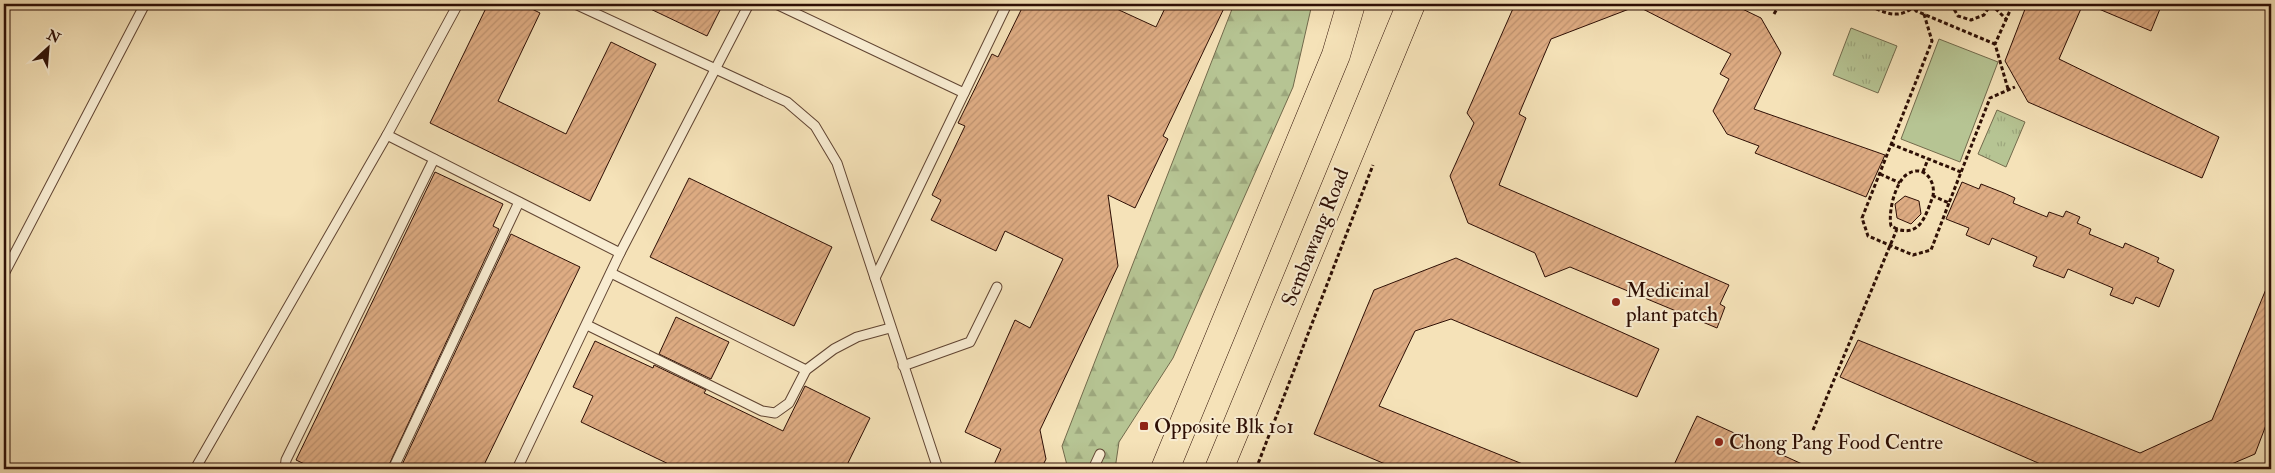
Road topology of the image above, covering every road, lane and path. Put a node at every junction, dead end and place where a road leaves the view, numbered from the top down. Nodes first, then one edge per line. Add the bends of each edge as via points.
1 (145, 4) edge
2 (458, 4) edge
3 (575, 4) edge
4 (749, 4) edge
5 (776, 4) edge
6 (1007, 4) edge
7 (1351, 4) edge
8 (1411, 4) edge
9 (1780, 4) edge
10 (1864, 4) edge
11 (1917, 4) edge
12 (1951, 4) edge
13 (1991, 4) edge
14 (2013, 4) edge
15 (1912, 6) edge
16 (1774, 14) dead end
17 (1924, 14) junction
18 (2006, 20) junction
19 (1995, 44) junction
20 (716, 68) junction
21 (2015, 87) dead end
22 (2008, 89) junction
23 (964, 94) junction
24 (387, 135) junction
25 (1892, 144) junction
26 (434, 159) junction
27 (1928, 159) junction
28 (1375, 160) dead end
29 (1923, 172) junction
30 (1961, 172) junction
31 (1880, 174) junction
32 (1900, 183) junction
33 (1933, 196) junction
34 (519, 202) junction
35 (1949, 203) junction
36 (1898, 229) junction
37 (1891, 246) junction
38 (620, 252) junction
39 (611, 272) junction
40 (4, 274) edge
41 (875, 278) junction
42 (997, 287) dead end
43 (587, 326) junction
44 (890, 328) junction
45 (903, 366) junction
46 (806, 370) junction
47 (1813, 430) dead end
48 (1100, 454) dead end
49 (195, 469) edge
50 (285, 469) edge
51 (393, 469) edge
52 (517, 469) edge
53 (938, 469) edge
54 (1093, 469) edge
55 (1165, 469) edge
56 (1219, 469) edge
57 (1256, 469) edge

1 - 40 lane
2 - 24 lane
3 - 20 lane
4 - 20 lane
5 - 23 lane
6 - 23 lane
7 - 55 main road via 1336,55
8 - 56 main road, Sembawang Road
9 - 16 path
10 - 15 path via 1892,14 1902,14
11 - 15 path
12 - 13 path via 1958,16 1971,20 1984,16
13 - 18 path
14 - 18 path
15 - 17 path
17 - 19 path
17 - 25 path via 1932,41
18 - 19 path
19 - 22 path
20 - 38 lane
20 - 41 lane via 786,102 815,126 837,163
21 - 22 path
22 - 30 path via 1990,98
23 - 41 lane
24 - 26 lane
24 - 49 lane
25 - 27 path
25 - 31 path
26 - 34 lane
26 - 50 lane via 290,451
27 - 29 path
27 - 30 path
28 - 57 path
29 - 32 path via 1914,171
29 - 33 path via 1934,182
30 - 35 path
31 - 32 path
31 - 37 path via 1862,218 1868,236
32 - 36 path via 1889,216 1891,226
33 - 35 path
33 - 36 path via 1922,224 1915,230 1905,232
34 - 38 lane
34 - 51 lane
35 - 37 path via 1931,250 1913,255
36 - 37 path
37 - 47 path
38 - 39 lane
39 - 43 lane
39 - 46 lane
41 - 44 lane
42 - 45 lane via 970,342
43 - 46 lane via 762,411 775,413 789,403
43 - 52 lane
44 - 45 lane
44 - 46 lane via 857,337
45 - 53 lane
48 - 54 lane

